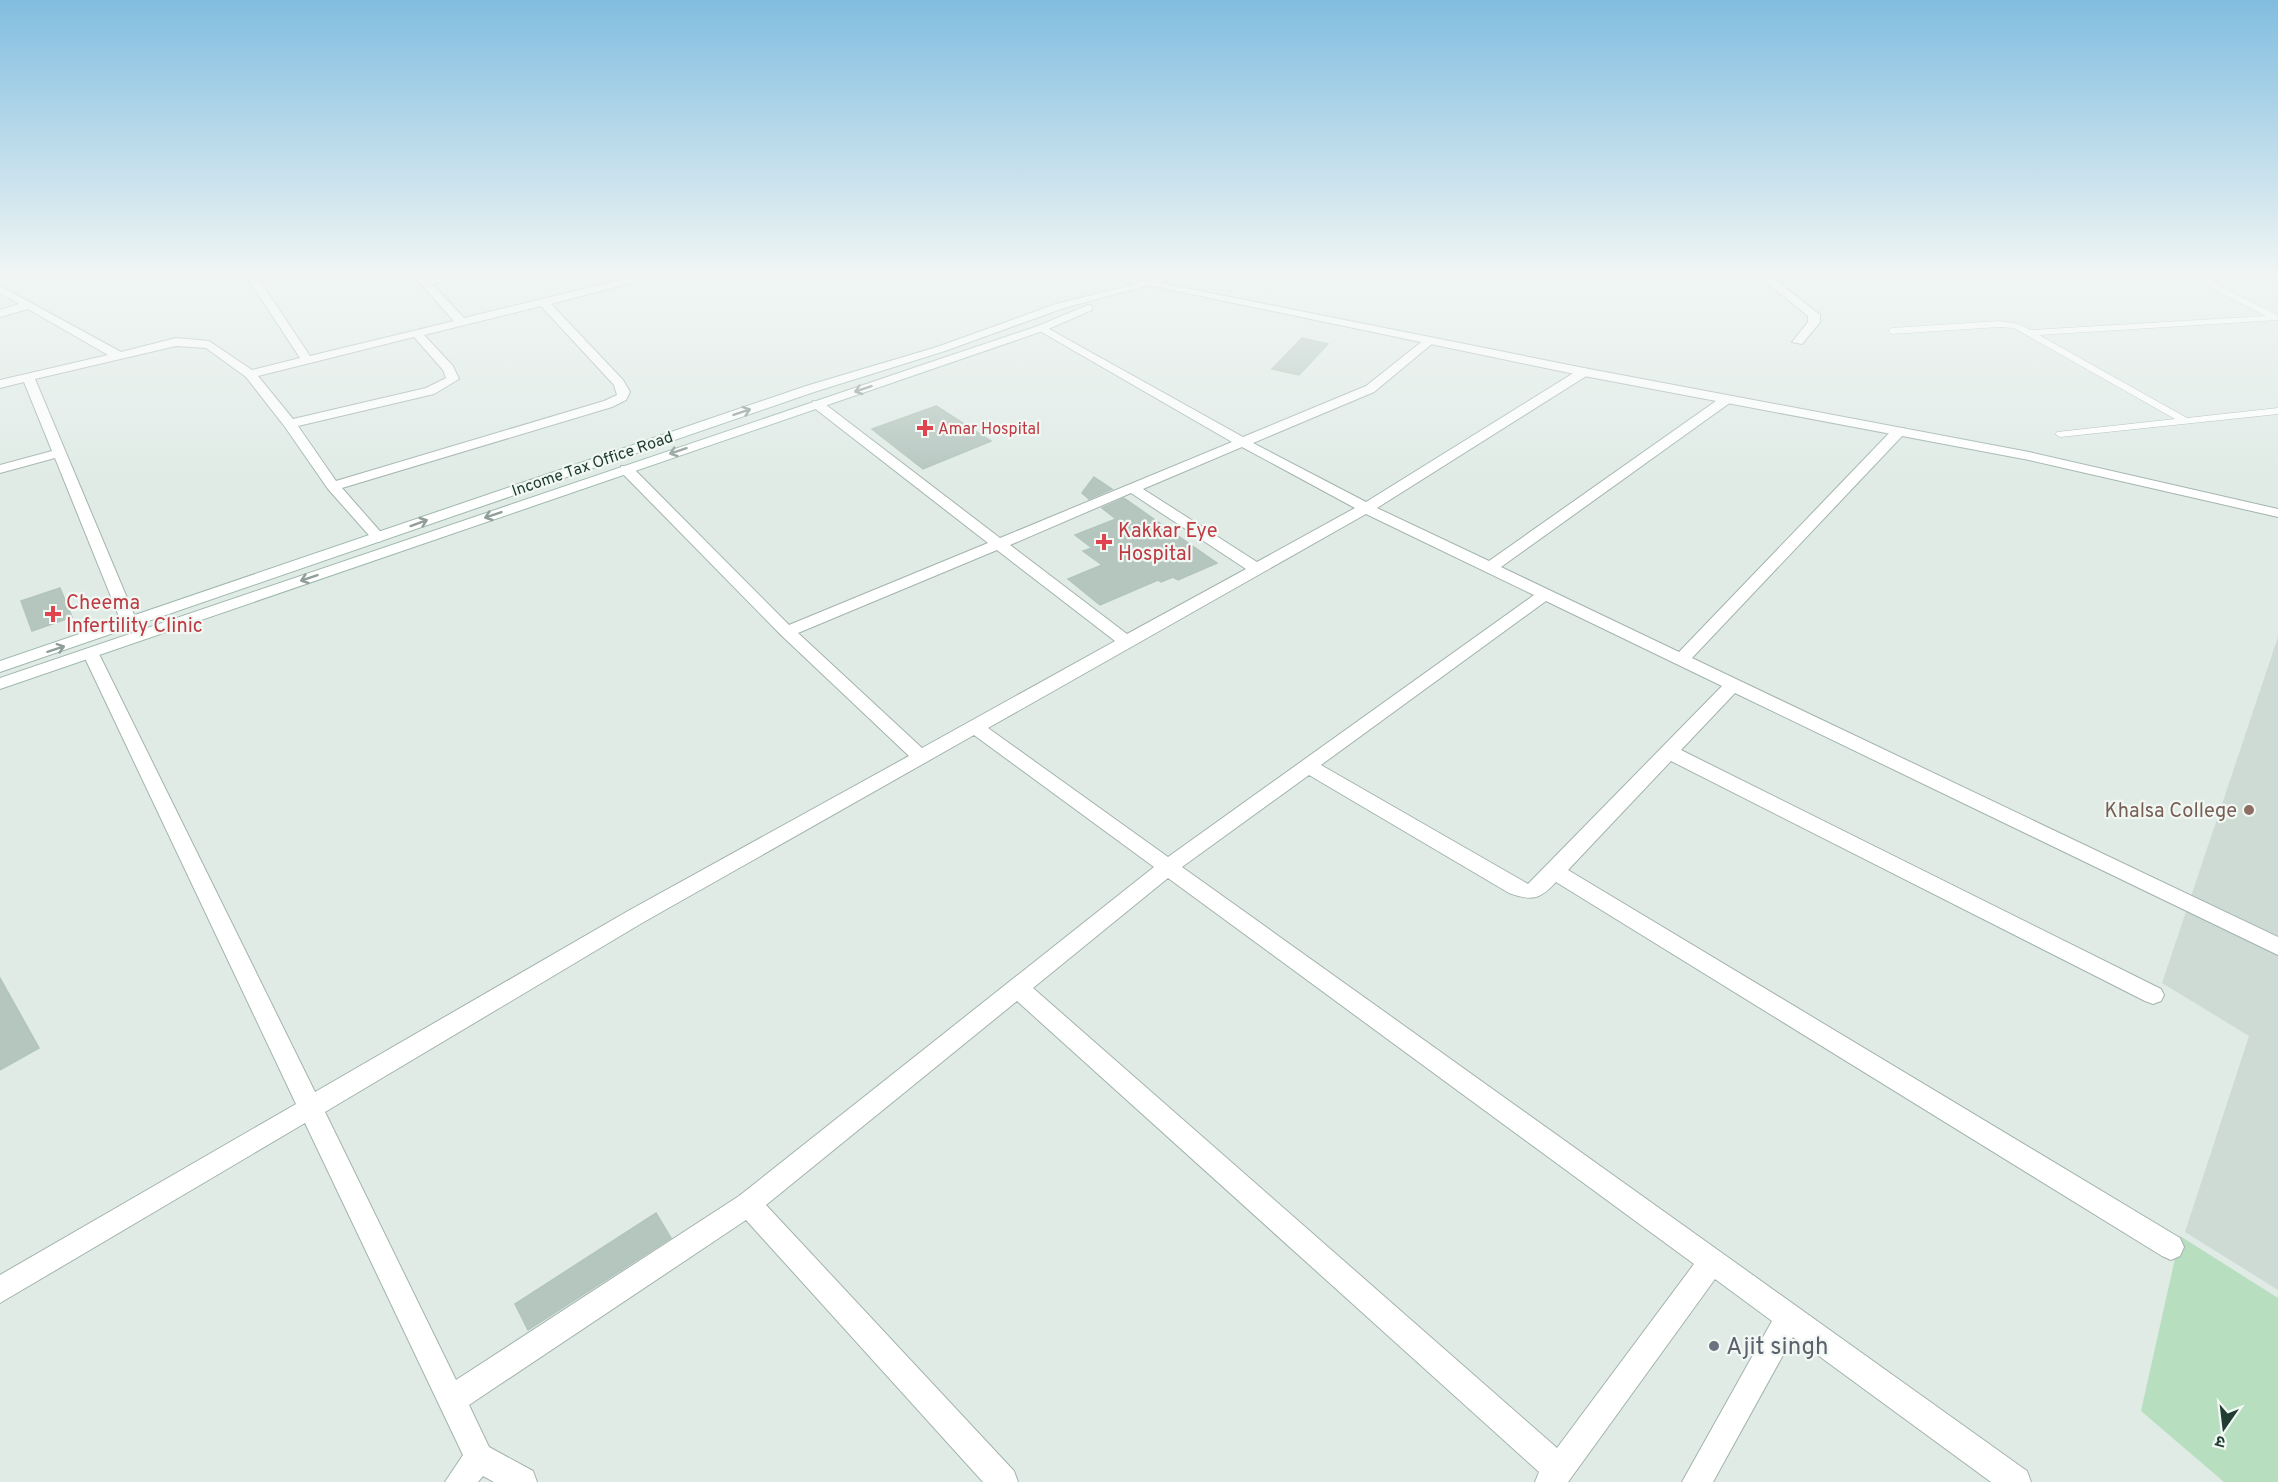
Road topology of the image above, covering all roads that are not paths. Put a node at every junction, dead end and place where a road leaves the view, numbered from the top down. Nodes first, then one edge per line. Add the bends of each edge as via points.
1 (97, 343) edge
2 (171, 343) edge
3 (199, 343) edge
4 (296, 343) edge
5 (375, 343) edge
6 (425, 343) edge
7 (582, 343) edge
8 (957, 343) edge
9 (997, 343) edge
10 (1069, 343) edge
11 (1426, 343) edge
12 (1444, 343) edge
13 (2046, 343) edge
14 (118, 355) junction
15 (307, 360) junction
16 (1584, 372) junction
17 (250, 374) junction
18 (28, 377) junction
19 (0, 384) edge
20 (1727, 399) junction
21 (817, 404) junction
22 (2278, 411) edge
23 (2186, 421) junction
24 (290, 424) junction
25 (1899, 430) junction
26 (2060, 434) dead end
27 (1240, 441) junction
28 (59, 453) junction
29 (0, 469) edge
30 (626, 469) junction
31 (333, 486) junction
32 (1131, 487) junction
33 (1366, 508) junction
34 (2278, 513) edge
35 (379, 538) junction
36 (998, 543) junction
37 (1257, 568) junction
38 (1490, 568) junction
39 (1546, 594) junction
40 (225, 599) junction
41 (130, 624) junction
42 (787, 632) junction
43 (1127, 642) junction
44 (91, 654) junction
45 (1682, 658) junction
46 (0, 667) edge
47 (0, 684) edge
48 (1734, 684) junction
49 (975, 726) junction
50 (1669, 752) junction
51 (921, 757) junction
52 (1308, 766) junction
53 (1168, 867) junction
54 (1554, 871) junction
55 (2278, 947) edge
56 (1018, 988) junction
57 (2153, 995) dead end
58 (309, 1109) junction
59 (748, 1204) junction
60 (2171, 1247) dead end
61 (1712, 1261) junction
62 (0, 1290) edge
63 (1789, 1318) junction
64 (451, 1400) junction
65 (479, 1458) junction
66 (1555, 1476) edge
67 (460, 1482) edge
68 (522, 1482) edge
69 (1003, 1482) edge
70 (1697, 1482) edge
71 (2016, 1482) edge

1 - 14 street
2 - 14 street
3 - 17 street via 208,345
4 - 15 street
5 - 15 street
6 - 24 street via 453,379 430,391
7 - 31 street via 619,383 624,392 622,398
35 -> 8 street, Income Tax Office Road via 546,477
9 -> 21 street
10 - 27 street
11 - 27 street via 1370,389
12 - 16 street
13 - 23 lane
14 - 18 street
15 - 17 street
16 - 20 street
16 - 33 street
17 - 24 street
18 - 19 street
18 - 28 street
20 - 25 street
20 - 38 street
21 -> 30 street
21 - 36 street
22 - 23 lane
23 - 26 lane
24 - 31 street
25 - 34 street
25 - 45 street
27 - 32 street
27 - 33 street
28 - 29 street
28 - 41 street
30 -> 40 street
30 - 42 street
31 - 35 street
32 - 36 street
32 - 37 street
33 - 37 street
33 - 38 street
35 - 40 street, Income Tax Office Road
36 - 42 street
36 - 43 street
37 - 43 street
38 - 39 street
39 - 45 street
39 - 52 street
40 - 41 street, Income Tax Office Road
40 - 44 street
46 -> 41 street, Income Tax Office Road
42 - 51 street
43 - 49 street
44 - 47 street
44 - 58 street
45 - 48 street
48 - 50 street
48 - 55 street
49 - 51 street
49 - 53 street
50 - 54 street
50 - 57 street
51 - 58 street via 635,917
52 - 53 street
52 - 54 street via 1516,888 1537,889
53 - 56 street
53 - 61 street
54 - 60 street
56 - 59 street
56 - 66 street
58 - 62 street
58 - 64 street
59 - 64 street
59 - 69 street
61 - 63 street
61 - 66 street
63 - 70 street
63 - 71 street
64 - 65 street
65 - 67 street
65 - 68 street

